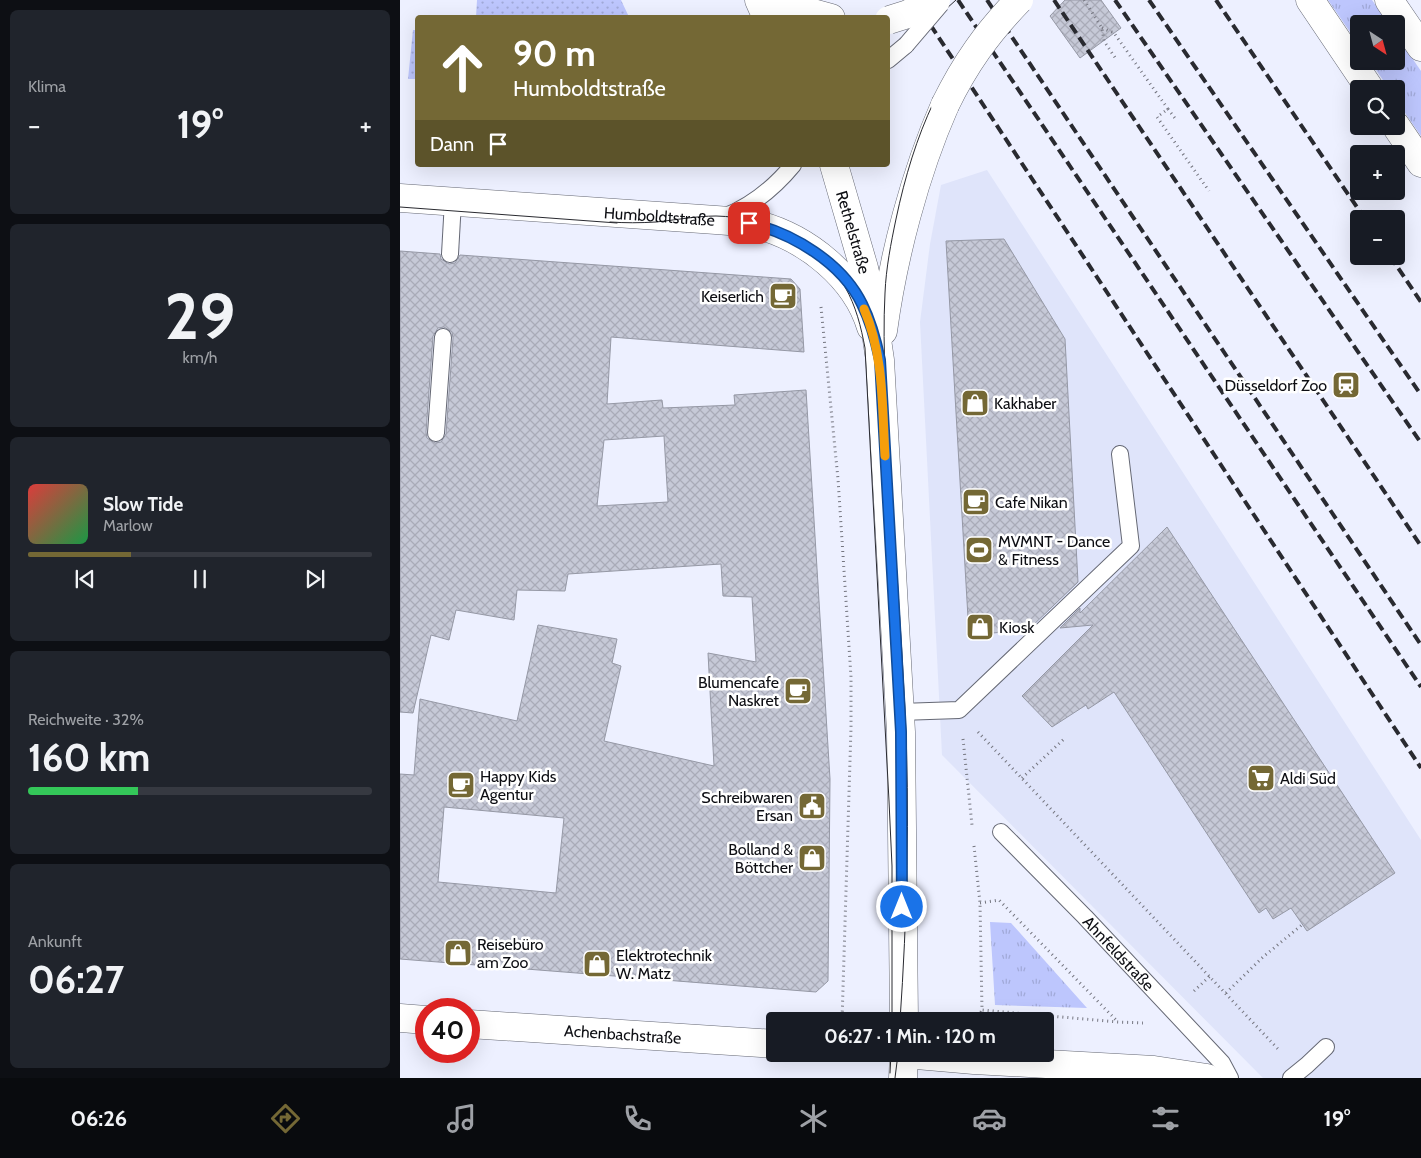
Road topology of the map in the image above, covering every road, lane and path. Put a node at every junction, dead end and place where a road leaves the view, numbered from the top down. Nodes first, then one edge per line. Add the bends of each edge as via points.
1 (759, 0) edge
2 (780, 0) edge
3 (936, 0) edge
4 (944, 0) edge
5 (1019, 0) edge
6 (1084, 0) edge
7 (1310, 0) edge
8 (1389, 0) edge
9 (766, 15) edge
10 (820, 15) edge
11 (890, 20) edge
12 (1102, 28) junction
13 (1421, 47) edge
14 (890, 58) edge
15 (1116, 59) dead end
16 (1364, 80) edge
17 (1168, 109) junction
18 (1177, 121) dead end
19 (1402, 135) edge
20 (1421, 163) edge
21 (791, 167) edge
22 (835, 167) edge
23 (1209, 191) dead end
24 (400, 198) edge
25 (453, 202) junction
26 (716, 220) junction
27 (450, 254) dead end
28 (821, 305) dead end
29 (443, 337) dead end
30 (880, 360) junction
31 (436, 433) dead end
32 (1120, 454) dead end
33 (959, 710) junction
34 (900, 712) junction
35 (1064, 740) dead end
36 (1022, 778) junction
37 (973, 829) dead end
38 (1001, 832) dead end
39 (974, 838) dead end
40 (980, 903) junction
41 (1303, 924) dead end
42 (1210, 976) junction
43 (1226, 993) junction
44 (982, 1010) joint
45 (1172, 1010) junction
46 (842, 1012) edge
47 (904, 1012) edge
48 (400, 1018) edge
49 (415, 1019) edge
50 (1118, 1022) junction
51 (480, 1025) edge
52 (766, 1043) edge
53 (1326, 1047) dead end
54 (904, 1062) edge
55 (1010, 1062) edge
56 (1294, 1075) edge
57 (903, 1078) edge
58 (1207, 1078) edge
59 (1230, 1078) edge

1 - 9 street
2 - 10 street
3 - 11 street, bridge
4 - 14 lane, bridge via 906,45
5 - 30 street, Rethelstraße, bridge via 963,68 934,128 907,215 890,288
6 - 12 path
7 - 16 street
8 - 13 street
12 - 15 path via 1104,41
12 - 17 path via 1114,33
17 - 18 path
17 - 23 path via 1157,117
19 - 20 street
21 - 26 lane via 758,199
22 - 30 street, Rethelstraße via 864,268
24 - 25 street, Humboldtstraße
25 - 26 street, Humboldtstraße
25 - 27 lane
26 - 30 street, Humboldtstraße via 749,223 773,230 826,262 862,303
28 - 46 path via 838,479 851,677
29 - 31 lane
30 - 34 street, Rethelstraße
32 - 33 lane via 1131,546
33 - 34 lane
33 - 36 path
33 - 37 path
34 - 47 street, Rethelstraße
35 - 36 path
36 - 42 path
38 - 45 lane, Ahnfeldstraße
39 - 40 path
40 - 44 path
40 - 50 path via 999,900
41 - 43 path
42 - 43 path
42 - 45 path
43 - 56 path
44 - 50 path
45 - 50 path via 1159,1023
45 - 59 lane, Ahnfeldstraße via 1222,1063
48 - 49 street
51 - 52 street, Achenbachstraße
53 - 56 lane
54 - 57 street
55 - 58 street via 1154,1070

